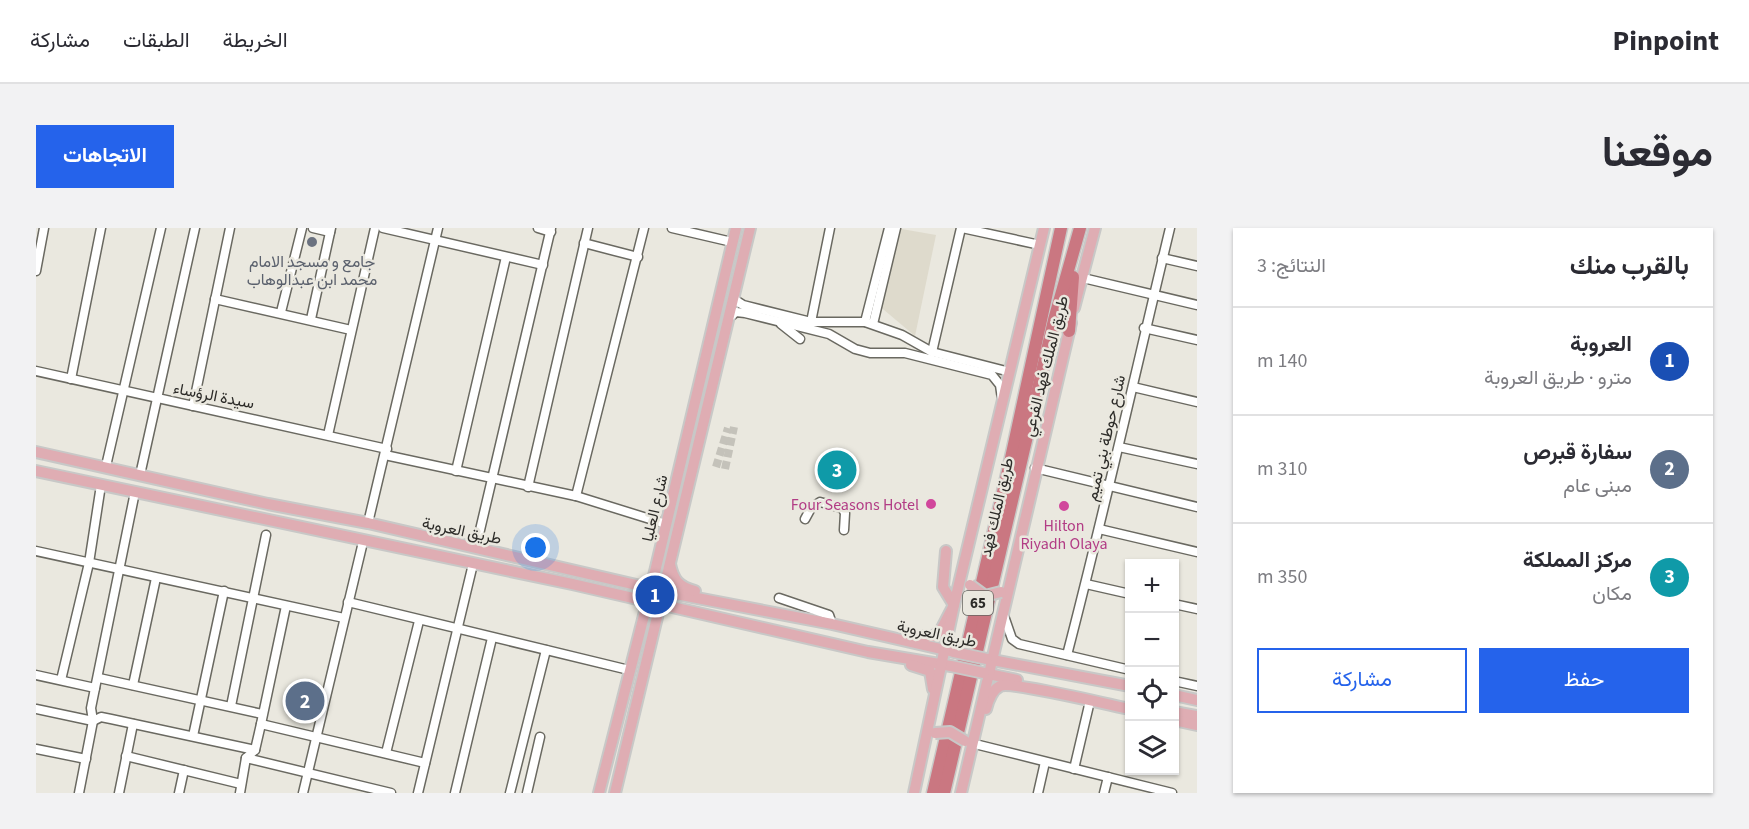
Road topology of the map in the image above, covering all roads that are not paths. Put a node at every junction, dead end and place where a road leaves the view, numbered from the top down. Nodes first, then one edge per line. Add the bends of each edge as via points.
1 (45, 228) edge
2 (100, 228) edge
3 (161, 228) edge
4 (195, 228) edge
5 (230, 228) edge
6 (302, 228) edge
7 (312, 228) edge
8 (375, 228) edge
9 (383, 228) edge
10 (438, 228) edge
11 (538, 228) edge
12 (588, 228) edge
13 (644, 228) edge
14 (672, 228) edge
15 (736, 228) edge
16 (750, 228) edge
17 (830, 228) edge
18 (889, 228) edge
19 (896, 228) edge
20 (961, 228) edge
21 (1044, 228) edge
22 (1061, 228) edge
23 (1080, 228) edge
24 (1095, 228) edge
25 (1170, 228) edge
26 (330, 230) edge
27 (551, 230) edge
28 (435, 240) junction
29 (732, 242) junction
30 (584, 243) junction
31 (1040, 245) junction
32 (1075, 246) junction
33 (506, 257) junction
34 (638, 257) junction
35 (1162, 258) junction
36 (543, 265) junction
37 (1197, 266) edge
38 (36, 271) edge
39 (1083, 278) junction
40 (722, 284) junction
41 (734, 288) junction
42 (1152, 295) junction
43 (215, 299) junction
44 (1197, 305) edge
45 (281, 312) junction
46 (311, 319) junction
47 (836, 320) junction
48 (727, 321) junction
49 (778, 321) junction
50 (811, 322) junction
51 (869, 323) junction
52 (1144, 328) junction
53 (351, 330) junction
54 (1069, 331) junction
55 (902, 335) junction
56 (832, 337) junction
57 (800, 339) dead end
58 (1197, 340) edge
59 (932, 352) junction
60 (905, 354) junction
61 (984, 364) junction
62 (953, 365) junction
63 (36, 371) edge
64 (1010, 372) junction
65 (71, 379) junction
66 (1133, 387) junction
67 (123, 392) junction
68 (159, 400) junction
69 (1003, 400) junction
70 (1197, 402) edge
71 (193, 406) junction
72 (328, 435) junction
73 (1119, 447) junction
74 (36, 452) edge
75 (386, 452) junction
76 (1197, 464) edge
77 (106, 466) junction
78 (1035, 468) junction
79 (36, 471) edge
80 (456, 471) junction
81 (140, 475) junction
82 (493, 479) junction
83 (101, 485) junction
84 (528, 487) junction
85 (1111, 487) junction
86 (135, 492) junction
87 (576, 496) junction
88 (1197, 507) edge
89 (806, 519) dead end
90 (368, 523) junction
91 (666, 524) junction
92 (1099, 529) junction
93 (844, 530) dead end
94 (266, 535) dead end
95 (363, 542) junction
96 (476, 547) junction
97 (36, 551) edge
98 (946, 551) dead end
99 (1197, 552) edge
100 (669, 561) junction
101 (965, 562) junction
102 (89, 563) junction
103 (473, 564) junction
104 (121, 570) junction
105 (1011, 573) junction
106 (156, 578) junction
107 (1086, 584) junction
108 (651, 588) junction
109 (224, 591) junction
110 (663, 591) junction
111 (1125, 593) edge
112 (253, 598) junction
113 (779, 598) dead end
114 (348, 602) junction
115 (647, 602) junction
116 (660, 605) junction
117 (741, 605) junction
118 (954, 605) junction
119 (1179, 605) edge
120 (286, 606) junction
121 (1197, 609) edge
122 (1003, 613) junction
123 (344, 618) junction
124 (419, 621) junction
125 (832, 624) junction
126 (457, 630) junction
127 (873, 634) junction
128 (492, 638) junction
129 (546, 650) junction
130 (949, 651) junction
131 (868, 652) junction
132 (1067, 655) junction
133 (990, 660) junction
134 (946, 665) junction
135 (1108, 666) junction
136 (1125, 669) edge
137 (629, 670) junction
138 (986, 673) junction
139 (36, 675) edge
140 (1125, 675) edge
141 (99, 678) junction
142 (61, 680) junction
143 (1179, 682) edge
144 (1023, 683) junction
145 (133, 685) junction
146 (1125, 685) edge
147 (1197, 686) edge
148 (95, 688) junction
149 (1179, 696) edge
150 (201, 700) junction
151 (1197, 700) edge
152 (1090, 701) junction
153 (1125, 701) edge
154 (933, 702) junction
155 (231, 706) junction
156 (36, 709) edge
157 (1125, 709) edge
158 (262, 714) junction
159 (1179, 714) edge
160 (1179, 719) edge
161 (93, 721) junction
162 (1194, 721) edge
163 (134, 724) junction
164 (261, 724) junction
165 (193, 735) junction
166 (316, 737) junction
167 (540, 737) dead end
168 (979, 745) junction
169 (36, 749) edge
170 (255, 750) junction
171 (386, 753) junction
172 (126, 756) junction
173 (246, 758) junction
174 (86, 759) junction
175 (1045, 762) junction
176 (425, 764) junction
177 (1074, 769) junction
178 (184, 770) junction
179 (309, 774) junction
180 (1108, 777) junction
181 (240, 788) edge
182 (915, 789) edge
183 (374, 791) edge
184 (455, 791) edge
185 (80, 793) edge
186 (118, 793) edge
187 (179, 793) edge
188 (303, 793) edge
189 (391, 793) edge
190 (418, 793) edge
191 (466, 793) edge
192 (510, 793) edge
193 (527, 793) edge
194 (599, 793) edge
195 (615, 793) edge
196 (933, 793) edge
197 (944, 793) edge
198 (961, 793) edge
199 (1038, 793) edge
200 (1104, 793) edge
201 (1171, 793) edge

1 - 38 street
2 - 65 street
3 - 67 street
4 - 68 street
5 - 43 street
6 - 45 street
7 - 26 street
8 - 53 street
9 - 28 street
10 - 28 street
11 - 27 street
12 - 30 street
13 - 34 street
14 - 29 street
15 - 29 main road, شارع العليا
16 - 41 main road, شارع العليا
17 - 50 street
18 - 51 street
19 - 51 street
20 - 31 street
20 - 59 street
21 - 31 main road, طريق الملك فهد الفرعي
22 - 196 highway, طريق الملك فهد / 65
23 - 32 highway, طريق الملك فهد / 65
24 - 39 main road, طريق الملك فهد الفرعي
25 - 35 street, شارع حوطة بني تميم
26 - 46 street
27 - 36 street
28 - 33 street
28 - 75 street
29 - 40 main road, شارع العليا
30 - 34 street
30 - 84 street
31 - 64 main road, طريق الملك فهد الفرعي
32 - 54 highway
32 - 197 highway, طريق الملك فهد / 65 via 1054,320
33 - 36 street
33 - 80 street
34 - 87 street
35 - 37 street
35 - 42 street, شارع حوطة بني تميم
36 - 82 street
39 - 42 street
39 - 54 main road, طريق الملك فهد الفرعي
40 - 41 main road via 727,296
40 - 91 main road, شارع العليا
41 - 48 main road, شارع العليا
41 - 50 street via 735,300 740,304
42 - 44 street
42 - 52 street, شارع حوطة بني تميم
43 - 45 street
43 - 71 street
45 - 46 street
46 - 53 street
47 - 50 street
47 - 51 street
47 - 56 street via 831,325
48 - 49 street via 736,312
48 - 100 main road, شارع العليا
49 - 56 street
49 - 57 street
51 - 55 street
52 - 58 street
52 - 66 street, شارع حوطة بني تميم
53 - 72 street
54 - 78 main road, طريق الملك فهد الفرعي
55 - 59 street
55 - 60 street via 907,345
56 - 60 street via 870,353
59 - 61 street
60 - 62 street
61 - 62 street
61 - 64 street
62 - 69 street via 992,375
63 - 65 street, سيدة الرؤساء
64 - 69 main road, طريق الملك فهد الفرعي
65 - 67 street, سيدة الرؤساء
66 - 70 street
66 - 73 street, شارع حوطة بني تميم
67 - 68 street, سيدة الرؤساء
67 - 77 street
68 - 71 street, سيدة الرؤساء
68 - 81 street
69 - 101 main road, طريق الملك فهد الفرعي
71 - 72 street, سيدة الرؤساء
72 - 75 street, سيدة الرؤساء
73 - 76 street
73 - 85 street, شارع حوطة بني تميم
74 - 77 main road, طريق العروبة
75 - 80 street, سيدة الرؤساء
75 - 90 street
77 - 81 main road, طريق العروبة
78 - 85 street
78 - 105 main road, طريق الملك فهد الفرعي
79 - 83 main road, طريق العروبة
80 - 82 street, سيدة الرؤساء
81 - 90 main road, طريق العروبة
82 - 84 street, سيدة الرؤساء
82 - 96 street
83 - 86 main road, طريق العروبة
83 - 102 street
84 - 87 street, سيدة الرؤساء
85 - 88 street
85 - 92 street, شارع حوطة بني تميم
86 - 95 main road, طريق العروبة
86 - 104 street
87 - 91 street, سيدة الرؤساء
89 - 93 street via 816,504 832,505 844,511
90 - 96 main road, طريق العروبة
91 - 108 main road, شارع العليا
92 - 99 street
92 - 107 street, شارع حوطة بني تميم
94 - 112 street
95 - 103 main road, طريق العروبة
95 - 114 street
96 - 108 main road, طريق العروبة
97 - 102 street
98 - 118 main road via 943,587
100 - 110 main road, شارع العليا
100 - 117 main road via 671,573 680,586
101 - 105 main road, bridge via 970,585 985,596 1001,592
101 - 118 main road, طريق الملك فهد الفرعي
102 - 104 street
102 - 142 street
103 - 115 main road, طريق العروبة
103 - 126 street
104 - 106 street
104 - 141 street
105 - 122 main road, طريق الملك فهد الفرعي
106 - 109 street
106 - 145 street
107 - 111 street
107 - 132 street, شارع حوطة بني تميم
108 - 110 main road, طريق العروبة
108 - 115 main road, شارع العليا
109 - 112 street
109 - 150 street
110 - 116 main road, شارع العليا
110 - 117 main road, طريق العروبة
112 - 120 street
112 - 155 street
113 - 125 street via 821,610 830,615
114 - 123 street
114 - 124 street
115 - 116 main road, طريق العروبة
115 - 137 main road, شارع العليا
116 - 131 main road, طريق العروبة
116 - 195 main road, شارع العليا
117 - 125 main road, طريق العروبة
118 - 127 main road via 941,630 931,638
118 - 130 main road, طريق الملك فهد الفرعي
119 - 121 street
120 - 123 street
120 - 158 street
122 - 132 street via 1012,639 1019,644
122 - 133 main road, طريق الملك فهد الفرعي
123 - 166 street
124 - 126 street
124 - 171 street
125 - 127 main road, طريق العروبة
126 - 128 street
126 - 176 street
127 - 130 main road, طريق العروبة
128 - 129 street
128 - 184 street
129 - 137 street
129 - 192 street
130 - 133 main road, طريق العروبة, bridge
130 - 134 main road, طريق الملك فهد الفرعي
131 - 134 main road, طريق العروبة
131 - 154 main road via 930,671
132 - 135 street
133 - 138 main road, طريق الملك فهد الفرعي
133 - 146 main road, طريق العروبة
134 - 138 main road, طريق العروبة, bridge
134 - 154 main road, طريق الملك فهد الفرعي
135 - 136 street
135 - 140 street
137 - 194 main road, شارع العليا
138 - 144 main road, طريق العروبة
138 - 198 main road, طريق الملك فهد الفرعي
139 - 142 street
141 - 145 street
141 - 148 street
142 - 148 street
143 - 147 street
144 - 152 main road
144 - 153 main road
144 - 168 main road via 1002,685 992,694
145 - 150 street
148 - 161 street
149 - 151 main road
150 - 155 street
150 - 165 street
152 - 157 main road
152 - 177 street
154 - 182 main road, طريق الملك فهد الفرعي
155 - 158 street
156 - 161 street
158 - 164 street
159 - 162 main road
160 - 162 main road
161 - 163 street via 101,717
161 - 174 street
163 - 165 street
163 - 172 street
164 - 166 street
164 - 170 street
165 - 170 street
166 - 171 street
166 - 179 street
167 - 193 street
168 - 175 street
168 - 198 main road
169 - 174 street
170 - 173 street
171 - 176 street
172 - 178 street
172 - 186 street
173 - 179 street
173 - 181 street
174 - 185 street
175 - 177 street
175 - 199 street
176 - 190 street
177 - 180 street
178 - 181 street
178 - 187 street
179 - 183 street
179 - 188 street
180 - 200 street
180 - 201 street
182 - 198 main road, bridge via 929,740 935,733 950,732 965,741 969,759
183 - 189 street
184 - 191 street

